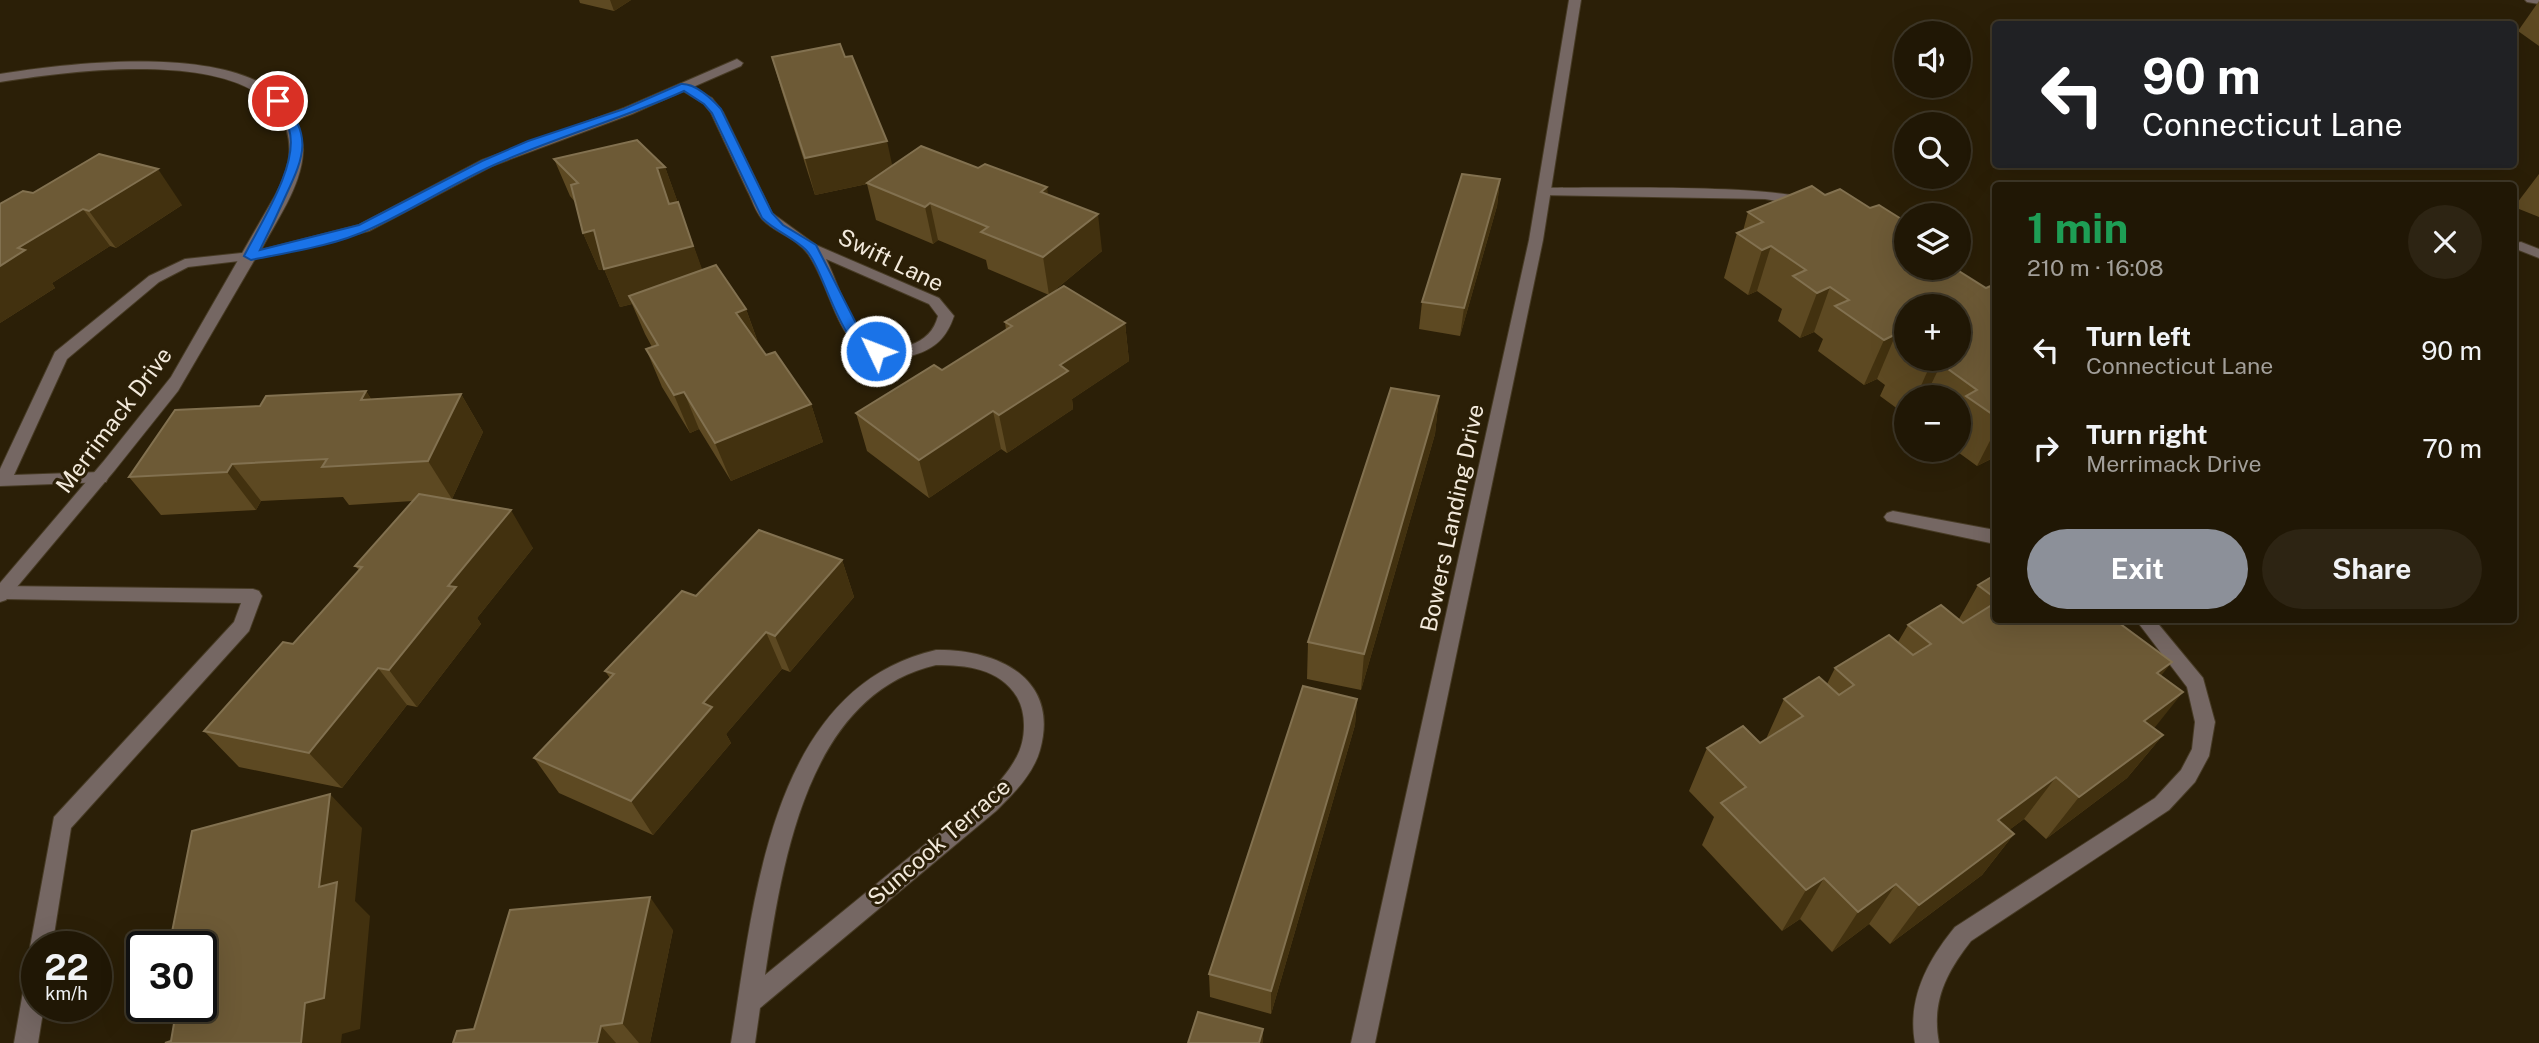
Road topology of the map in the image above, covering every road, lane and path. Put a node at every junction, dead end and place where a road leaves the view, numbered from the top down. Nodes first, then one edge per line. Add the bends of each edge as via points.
1 (1575, 0) edge
2 (2531, 0) edge
3 (2539, 1) edge
4 (737, 63) dead end
5 (0, 78) edge
6 (685, 87) junction
7 (1544, 192) junction
8 (1823, 205) edge
9 (2521, 246) dead end
10 (812, 248) junction
11 (2539, 254) edge
12 (251, 256) junction
13 (100, 478) junction
14 (1893, 517) dead end
15 (1992, 536) edge
16 (1, 593) edge
17 (2148, 623) edge
18 (44, 931) edge
19 (750, 1002) junction
20 (29, 1022) edge
21 (26, 1043) edge
22 (743, 1043) edge
23 (1363, 1043) edge
24 (1927, 1043) edge

1 - 7 street, Bowers Landing Drive
2 - 3 street
4 - 6 street
5 - 12 street, Merrimack Drive via 79,66 167,65 221,74 270,96 288,114 298,145 288,183
6 - 10 street, Swift Lane via 717,112 766,215
6 - 12 street via 487,163 363,228
7 - 8 street via 1765,195
7 - 23 street, Bowers Landing Drive
9 - 11 street
10 - 10 street, Swift Lane via 858,340 866,346 905,352 940,334 946,317 934,301
12 - 13 street, Merrimack Drive via 174,384
12 - 13 street via 185,263 153,279 60,356 3,481
13 - 16 street, Merrimack Drive
14 - 15 street
16 - 18 street via 253,596 242,626 61,824
17 - 24 street via 2196,684 2206,722 2202,750 2188,776 2162,804 1963,934 1940,963 1929,994 1924,1027
19 - 19 street, Suncook Terrace via 787,819 830,729 886,676 913,663 972,659 998,667 1018,682 1032,702 1035,726 1030,752 1016,777 989,805
19 - 22 street, Suncook Terrace
20 - 21 street

